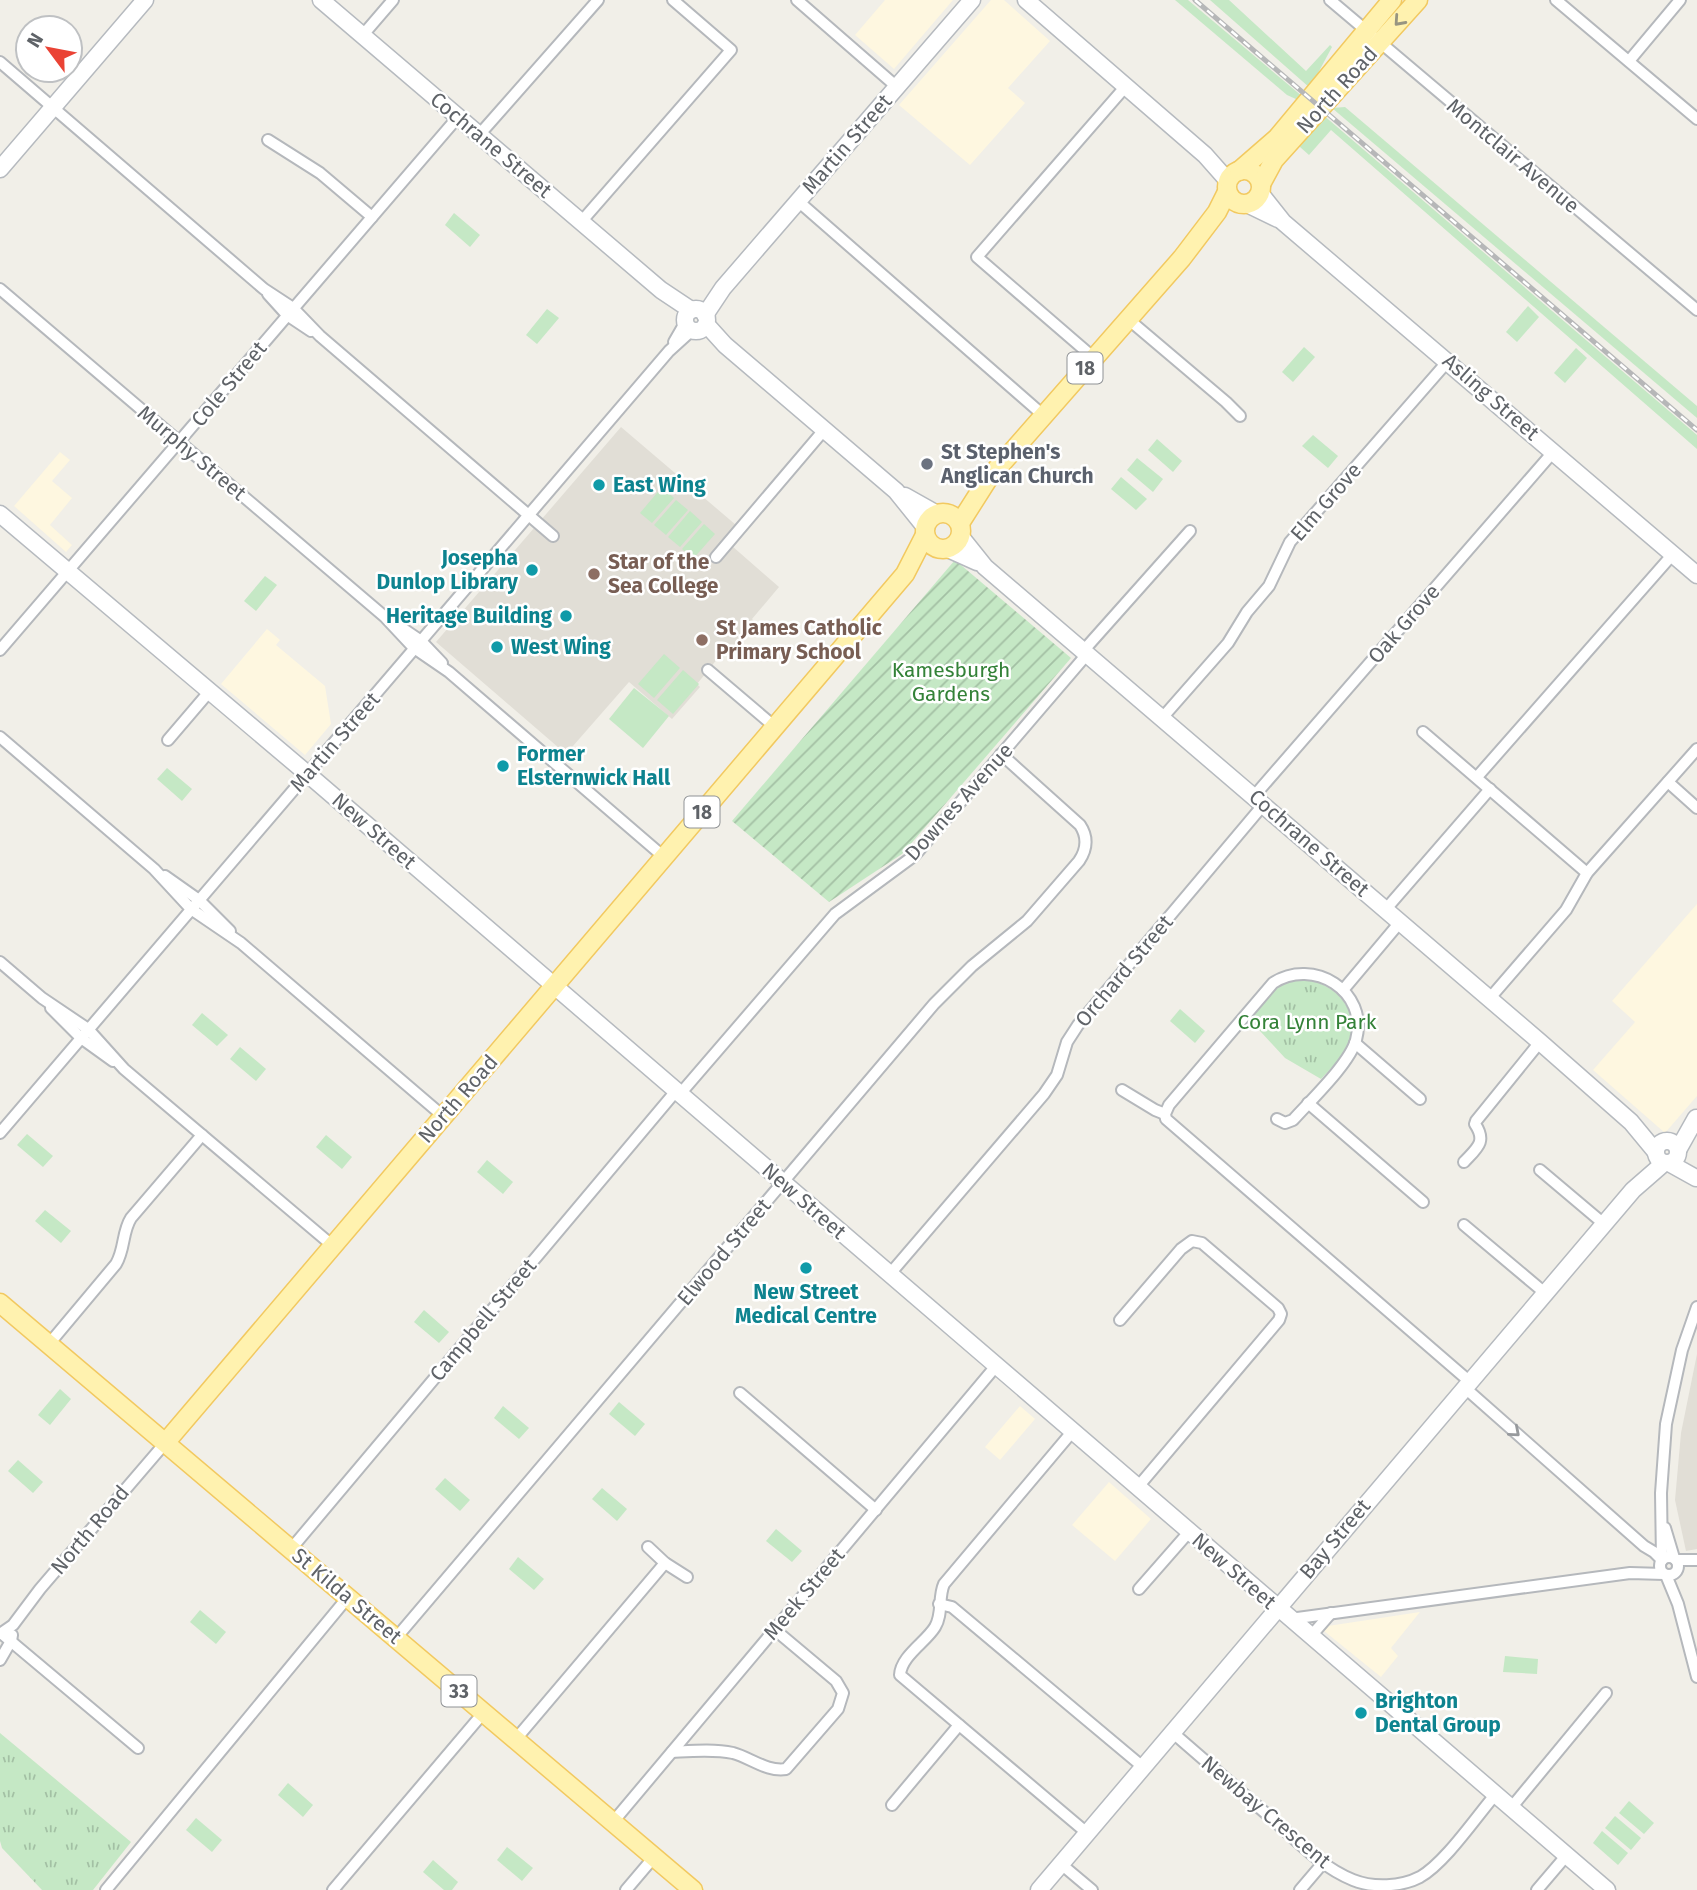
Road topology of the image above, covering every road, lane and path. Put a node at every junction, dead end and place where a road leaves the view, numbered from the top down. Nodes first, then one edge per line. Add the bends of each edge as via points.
1 (145, 0) edge
2 (321, 0) edge
3 (393, 0) edge
4 (598, 0) edge
5 (673, 0) edge
6 (797, 0) edge
7 (972, 0) edge
8 (1026, 0) edge
9 (1331, 0) edge
10 (1392, 0) edge
11 (1418, 0) edge
12 (1556, 0) edge
13 (1680, 0) edge
14 (362, 36) junction
15 (1373, 37) junction
16 (1629, 61) junction
17 (0, 62) edge
18 (1126, 86) junction
19 (897, 87) junction
20 (52, 108) junction
21 (458, 117) junction
22 (1697, 119) edge
23 (480, 135) junction
24 (268, 140) dead end
25 (0, 169) edge
26 (1233, 179) junction
27 (1253, 196) junction
28 (797, 201) junction
29 (372, 217) junction
30 (581, 222) junction
31 (1182, 258) junction
32 (0, 289) edge
33 (1697, 310) edge
34 (290, 312) junction
35 (1128, 319) junction
36 (695, 320) junction
37 (1094, 358) junction
38 (1448, 361) junction
39 (1044, 415) junction
40 (1240, 416) dead end
41 (824, 430) junction
42 (179, 442) junction
43 (1554, 451) junction
44 (0, 514) edge
45 (528, 515) junction
46 (943, 531) junction
47 (1190, 531) dead end
48 (553, 537) dead end
49 (1673, 554) junction
50 (716, 557) dead end
51 (68, 571) junction
52 (1697, 575) edge
53 (418, 645) junction
54 (0, 650) edge
55 (1086, 652) junction
56 (708, 670) dead end
57 (209, 692) junction
58 (1163, 717) junction
59 (775, 727) junction
60 (1423, 732) dead end
61 (0, 737) edge
62 (168, 740) dead end
63 (1697, 749) edge
64 (1002, 754) junction
65 (307, 775) junction
66 (1477, 777) junction
67 (1668, 782) junction
68 (1490, 789) junction
69 (1259, 800) junction
70 (1697, 808) edge
71 (664, 857) junction
72 (154, 869) junction
73 (1587, 873) junction
74 (199, 900) junction
75 (191, 909) junction
76 (1394, 916) junction
77 (241, 943) junction
78 (0, 962) edge
79 (554, 986) junction
80 (1340, 987) junction
81 (1490, 998) junction
82 (84, 1034) junction
83 (1540, 1042) junction
84 (1355, 1043) junction
85 (1122, 1090) dead end
86 (678, 1093) junction
87 (1420, 1099) dead end
88 (1308, 1103) junction
89 (1165, 1114) junction
90 (443, 1116) junction
91 (1697, 1118) edge
92 (1277, 1119) dead end
93 (0, 1133) edge
94 (202, 1135) junction
95 (1667, 1152) junction
96 (1464, 1162) dead end
97 (1540, 1170) dead end
98 (1697, 1178) edge
99 (782, 1183) junction
100 (1423, 1202) dead end
101 (1604, 1224) junction
102 (1464, 1225) dead end
103 (333, 1246) junction
104 (889, 1275) junction
105 (1545, 1293) junction
106 (1697, 1307) edge
107 (2, 1309) edge
108 (1120, 1320) dead end
109 (48, 1344) junction
110 (996, 1366) junction
111 (1467, 1384) junction
112 (740, 1393) dead end
113 (1072, 1432) junction
114 (166, 1442) junction
115 (1137, 1488) junction
116 (876, 1510) junction
117 (1189, 1532) junction
118 (648, 1547) dead end
119 (291, 1549) junction
120 (1697, 1562) edge
121 (665, 1563) junction
122 (1669, 1565) junction
123 (687, 1577) dead end
124 (1139, 1589) dead end
125 (348, 1597) junction
126 (939, 1604) junction
127 (1284, 1613) junction
128 (1331, 1613) junction
129 (13, 1625) junction
130 (774, 1629) junction
131 (1, 1634) edge
132 (1311, 1636) junction
133 (396, 1638) junction
134 (11, 1641) junction
135 (0, 1660) edge
136 (1697, 1677) edge
137 (1606, 1693) dead end
138 (484, 1712) junction
139 (959, 1726) junction
140 (1172, 1732) junction
141 (516, 1739) junction
142 (138, 1748) dead end
143 (672, 1752) junction
144 (1143, 1767) junction
145 (1495, 1795) junction
146 (892, 1805) dead end
147 (1511, 1808) junction
148 (613, 1822) junction
149 (1087, 1833) junction
150 (1566, 1856) junction
151 (654, 1857) junction
152 (1323, 1863) junction
153 (1061, 1864) junction
154 (106, 1890) edge
155 (333, 1890) edge
156 (626, 1890) edge
157 (693, 1890) edge
158 (1039, 1890) edge
159 (1092, 1890) edge
160 (1300, 1890) edge
161 (1537, 1890) edge
162 (1607, 1890) edge

1 - 20 street
2 - 14 street, Cochrane Street
3 - 14 street
4 - 23 street
5 - 30 street via 731,51
6 - 19 street
7 - 19 street, Martin Street
8 - 18 street
9 - 15 street, Montclair Avenue
10 - 15 main road, North Road / 18
11 -> 15 main road, North Road / 18
12 - 16 street
13 - 16 street
14 - 21 street, Cochrane Street
15 - 26 main road, North Road / 18
15 - 27 main road, North Road / 18 via 1274,160
15 - 33 street, Montclair Avenue
16 - 22 street
17 - 20 street
18 - 26 street
18 - 37 street via 977,257
19 - 28 street, Martin Street
20 - 25 street
20 - 34 street
21 - 23 street, Cochrane Street
21 - 29 street, Cole Street
23 - 30 street, Cochrane Street
24 - 29 street via 320,173
26 - 27 main road via 1234,201
26 - 27 main road via 1245,170 1255,174
26 - 31 main road, North Road / 18 via 1217,212
27 - 31 main road, North Road / 18
27 - 38 street, Asling Street
28 - 36 street, Martin Street
28 - 39 street
29 - 34 street, Cole Street
30 - 36 street, Cochrane Street
31 - 35 main road, North Road / 18
32 - 42 street, Murphy Street
34 - 42 street, Cole Street
34 - 45 street
35 - 37 main road, North Road / 18
35 - 40 street
36 - 41 street, Cochrane Street
36 - 45 street, Martin Street
37 - 39 main road, North Road / 18
38 - 43 street, Asling Street
38 - 58 street, Elm Grove via 1290,542 1269,586 1236,633
39 - 46 main road, North Road / 18
41 - 46 street, Cochrane Street
41 - 50 street
42 - 51 street, Cole Street
42 - 53 street, Murphy Street
43 - 49 street, Asling Street
43 - 69 street, Oak Grove
44 - 51 street, New Street
45 - 48 street
45 - 53 street, Martin Street
46 - 55 street, Cochrane Street
46 - 59 main road, North Road / 18
47 - 55 street, Downes Avenue
49 - 52 street, Asling Street
49 - 66 street
51 - 54 street, Cole Street
51 - 57 street, New Street
53 - 65 street, Martin Street
53 - 71 street, Murphy Street
55 - 58 street, Cochrane Street
55 - 64 street, Downes Avenue
56 - 59 street
57 - 62 street
57 - 65 street, New Street
58 - 69 street, Cochrane Street
59 - 71 main road, North Road / 18
60 - 66 street
61 - 72 street
63 - 67 street
64 - 86 street, Downes Avenue via 915,856 835,914
64 - 99 street, Elwood Street via 1080,825 1086,840 1084,853 1027,921 934,1004
65 - 74 street, Martin Street
65 - 79 street, New Street
66 - 68 street
67 - 70 street
67 - 73 street
68 - 73 street
68 - 76 street
69 - 76 street, Cochrane Street
69 - 104 street, Orchard Street via 1078,1025 1044,1094
71 - 79 main road, North Road / 18
72 - 74 street
72 - 75 street
73 - 81 street via 1566,910
74 - 75 street, Martin Street
74 - 77 street
75 - 77 street
75 - 82 street, Martin Street
76 - 80 street
76 - 81 street, Cochrane Street
77 - 90 street
78 - 82 street
79 - 86 street, New Street
79 - 90 main road, North Road / 18
80 - 84 street via 1355,1014
80 - 89 street via 1308,974 1273,983
81 - 83 street, Cochrane Street
82 - 93 street, Martin Street
82 - 94 street
83 - 95 street, Cochrane Street
83 - 96 street via 1476,1121 1481,1140
84 - 87 street
84 - 88 street
85 - 89 street
86 - 99 street, New Street
86 - 119 street, Campbell Street
88 - 92 street via 1293,1121
88 - 100 street
89 - 111 street via 1170,1124
90 - 103 main road, North Road / 18
91 - 95 street, Bay Street
94 - 103 street
94 - 109 street via 131,1218 116,1264
95 - 98 street, Cochrane Street
95 - 101 street, Bay Street
97 - 101 street
99 - 104 street, New Street
99 - 133 street, Elwood Street
101 - 105 street, Bay Street
102 - 105 street
103 - 114 main road, North Road / 18
104 - 110 street, New Street
105 - 111 street, Bay Street
106 - 122 street via 1682,1350 1662,1454 1662,1518
107 - 109 main road, St Kilda Street / 33
108 - 115 street via 1181,1249 1196,1241 1281,1314
109 - 114 main road, St Kilda Street / 33
110 - 113 street, New Street
110 - 116 street, Meek Street
111 -> 122 street
111 - 127 street, Bay Street
112 - 116 street
113 - 115 street, New Street
113 - 126 street via 944,1584
114 - 119 main road, St Kilda Street / 33
114 - 129 street, North Road
115 - 117 street, New Street
116 - 130 street, Meek Street
117 - 124 street
117 - 127 street, New Street
118 - 121 street
119 - 125 main road, St Kilda Street / 33
120 - 122 street
121 - 123 street
121 - 141 street
122 - 128 street
122 - 136 street
125 - 133 main road, St Kilda Street / 33
125 - 154 street
126 - 139 street via 937,1623 900,1675
126 - 144 street via 952,1607
127 - 128 street
127 - 132 street, New Street
127 - 140 street, Bay Street
128 - 132 street
129 - 131 street, North Road
129 - 134 street, North Road
130 - 143 street, Meek Street
130 - 143 street via 836,1681 843,1693 838,1709 786,1769 717,1751
131 - 134 street
132 - 145 street, New Street
133 - 138 main road, St Kilda Street / 33
134 - 135 street, North Road
134 - 142 street
137 - 147 street
138 - 141 main road, St Kilda Street / 33
138 - 155 street
139 - 146 street
139 - 149 street
140 - 144 street, Bay Street
140 - 152 street, Newbay Crescent
141 - 148 main road, St Kilda Street / 33
143 - 148 street, Meek Street
144 - 149 street, Bay Street
145 - 147 street, New Street
145 - 152 street, Newbay Crescent via 1435,1865 1406,1883 1355,1881
147 - 150 street, New Street
148 - 151 main road, St Kilda Street / 33
149 - 153 street, Bay Street
150 - 161 street
150 - 162 street, New Street
151 - 156 street
151 - 157 main road, St Kilda Street / 33
152 - 160 street
153 - 158 street, Bay Street
153 - 159 street

